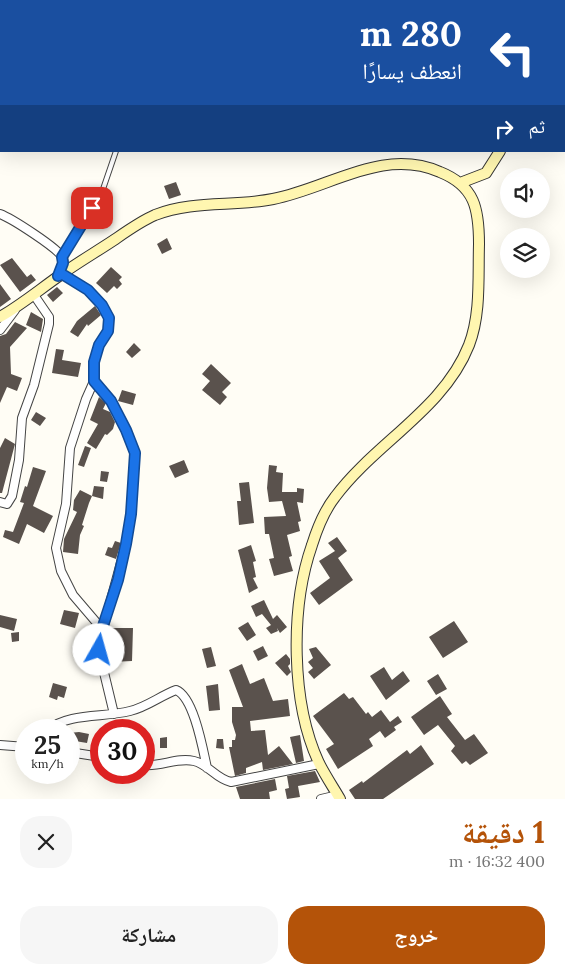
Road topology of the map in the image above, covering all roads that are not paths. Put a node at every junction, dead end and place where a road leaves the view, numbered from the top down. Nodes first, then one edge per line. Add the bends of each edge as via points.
1 (116, 152) edge
2 (499, 152) edge
3 (460, 183) junction
4 (0, 214) edge
5 (62, 257) junction
6 (60, 275) junction
7 (34, 295) junction
8 (16, 308) junction
9 (0, 317) edge
10 (0, 330) edge
11 (94, 381) junction
12 (0, 502) edge
13 (102, 629) junction
14 (114, 714) junction
15 (65, 719) edge
16 (0, 745) edge
17 (15, 746) edge
18 (320, 764) junction
19 (155, 765) edge
20 (206, 768) junction
21 (339, 797) edge
22 (321, 799) edge

1 - 5 lane via 102,192
2 - 3 street via 486,173
3 - 6 street via 454,177 427,166 398,162 358,171 272,200 236,205 194,205 144,221
3 - 18 street via 476,206 479,222 478,295 468,346 445,386 357,471 333,499 311,546 304,574 299,598 298,661 305,723
4 - 5 street via 52,246
5 - 6 street
6 - 7 street
6 - 11 street via 88,290 109,318 108,331 94,362
7 - 8 street
7 - 12 street via 49,317 49,324 34,386 22,418 12,496 7,504
8 - 9 street
8 - 10 street
11 - 13 street via 111,401 135,453 126,544
11 - 13 street via 70,448 66,504 56,548 61,571 73,595
13 - 14 street via 99,650
14 - 15 street
14 - 20 street via 146,707 176,690 181,692 190,708
16 - 17 street
18 - 20 street via 231,782 218,778
18 - 21 street
19 - 20 street via 186,760
21 - 22 street

